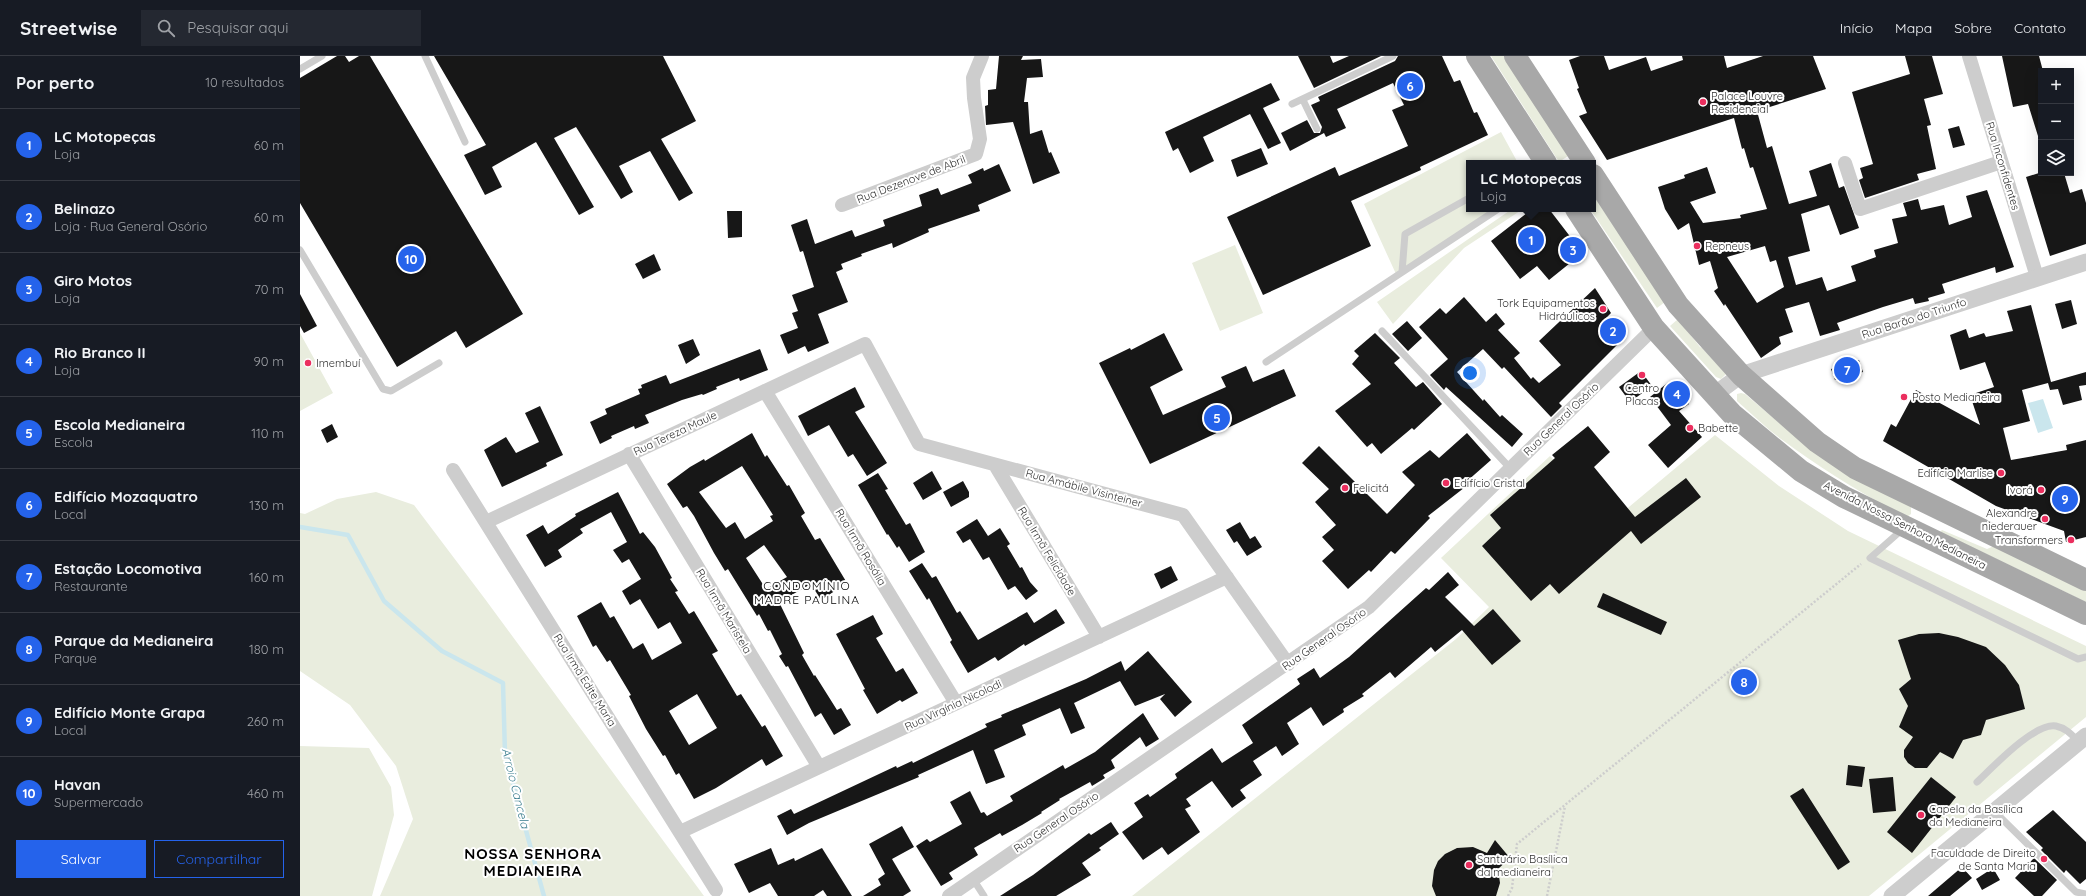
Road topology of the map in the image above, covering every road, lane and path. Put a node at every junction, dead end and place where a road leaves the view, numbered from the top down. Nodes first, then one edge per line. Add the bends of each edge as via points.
1 (322, 56) edge
2 (425, 56) edge
3 (982, 56) edge
4 (1393, 56) edge
5 (1477, 56) edge
6 (1516, 56) edge
7 (1969, 56) edge
8 (300, 69) edge
9 (1302, 100) junction
10 (1292, 104) dead end
11 (1317, 129) dead end
12 (465, 142) dead end
13 (1542, 160) edge
14 (1583, 160) edge
15 (2002, 162) junction
16 (1845, 163) dead end
17 (1596, 180) edge
18 (1466, 200) edge
19 (842, 205) dead end
20 (1493, 212) edge
21 (1578, 212) edge
22 (300, 250) edge
23 (2086, 262) edge
24 (1402, 272) junction
25 (2037, 277) junction
26 (1678, 305) junction
27 (1654, 328) junction
28 (1382, 331) dead end
29 (865, 344) joint
30 (1266, 362) dead end
31 (439, 363) dead end
32 (1741, 375) junction
33 (765, 391) junction
34 (1714, 395) junction
35 (629, 454) junction
36 (995, 465) junction
37 (1511, 469) junction
38 (453, 470) dead end
39 (486, 522) junction
40 (1906, 527) junction
41 (1870, 558) junction
42 (1226, 577) junction
43 (2086, 580) edge
44 (2086, 614) edge
45 (1099, 637) junction
46 (2086, 657) edge
47 (1288, 664) junction
48 (956, 703) junction
49 (2082, 739) edge
50 (819, 767) junction
51 (1977, 782) dead end
52 (1565, 806) junction
53 (1994, 812) junction
54 (680, 832) junction
55 (973, 880) junction
56 (716, 890) dead end
57 (2086, 894) edge
58 (949, 896) edge
59 (984, 896) edge
60 (1508, 896) edge
61 (1547, 896) edge
62 (1892, 896) edge

1 - 8 lane
2 - 12 lane
3 - 19 street, Rua Dezenove de Abril via 974,78 980,139 976,154
4 - 9 lane
5 - 13 main road
6 - 14 main road
7 - 15 street, Rua Inconfidentes
9 - 10 lane
9 - 11 lane
15 - 16 street via 1860,209
15 - 25 street, Rua Inconfidentes
17 - 26 main road
18 - 24 lane via 1405,234
20 - 24 lane
21 - 27 main road, Avenida Nossa Senhora Medianeira
22 - 31 lane via 383,388 391,391
23 - 25 street, Rua Barão do Triunfo
24 - 30 lane
25 - 32 street, Rua Barão do Triunfo
26 - 27 main road
26 - 32 main road
27 - 34 main road, Avenida Nossa Senhora Medianeira
27 - 37 street, Rua General Osório
28 - 37 lane
29 - 33 street, Rua Tereza Maule
29 - 36 street, Rua Amábile Visinteiner via 919,444
32 - 34 street, Rua Barão do Triunfo
32 - 43 main road via 1817,442 1855,468
33 - 35 street, Rua Tereza Maule
33 - 48 street, Rua Irmã Rosália
34 - 40 main road, Avenida Nossa Senhora Medianeira via 1732,414 1801,472 1844,497
35 - 39 street, Rua Tereza Maule
35 - 50 street, Rua Irmã Maristela
36 - 42 street, Rua Amábile Visinteiner via 1183,515
36 - 45 street, Rua Irmã Felicidade
37 - 47 street, Rua General Osório via 1369,608
38 - 39 street, Rua Irmã Edite Maria
39 - 54 street, Rua Irmã Edite Maria
40 - 41 lane
40 - 44 main road, Avenida Nossa Senhora Medianeira
41 - 46 lane via 2078,659
41 - 52 path
42 - 45 street, Rua Virgínia Nicolodi
42 - 47 street, Rua Amábile Visinteiner
45 - 48 street, Rua Virgínia Nicolodi
47 - 55 street, Rua General Osório
48 - 50 street, Rua Virgínia Nicolodi
49 - 51 lane via 2055,726 2033,733
49 - 53 street
50 - 54 street, Rua Virgínia Nicolodi
52 - 60 path via 1517,844 1512,888
52 - 61 path
53 - 57 lane via 2076,892
53 - 62 street
54 - 56 street, Rua Irmã Edite Maria
55 - 58 street, Rua General Osório
55 - 59 lane

